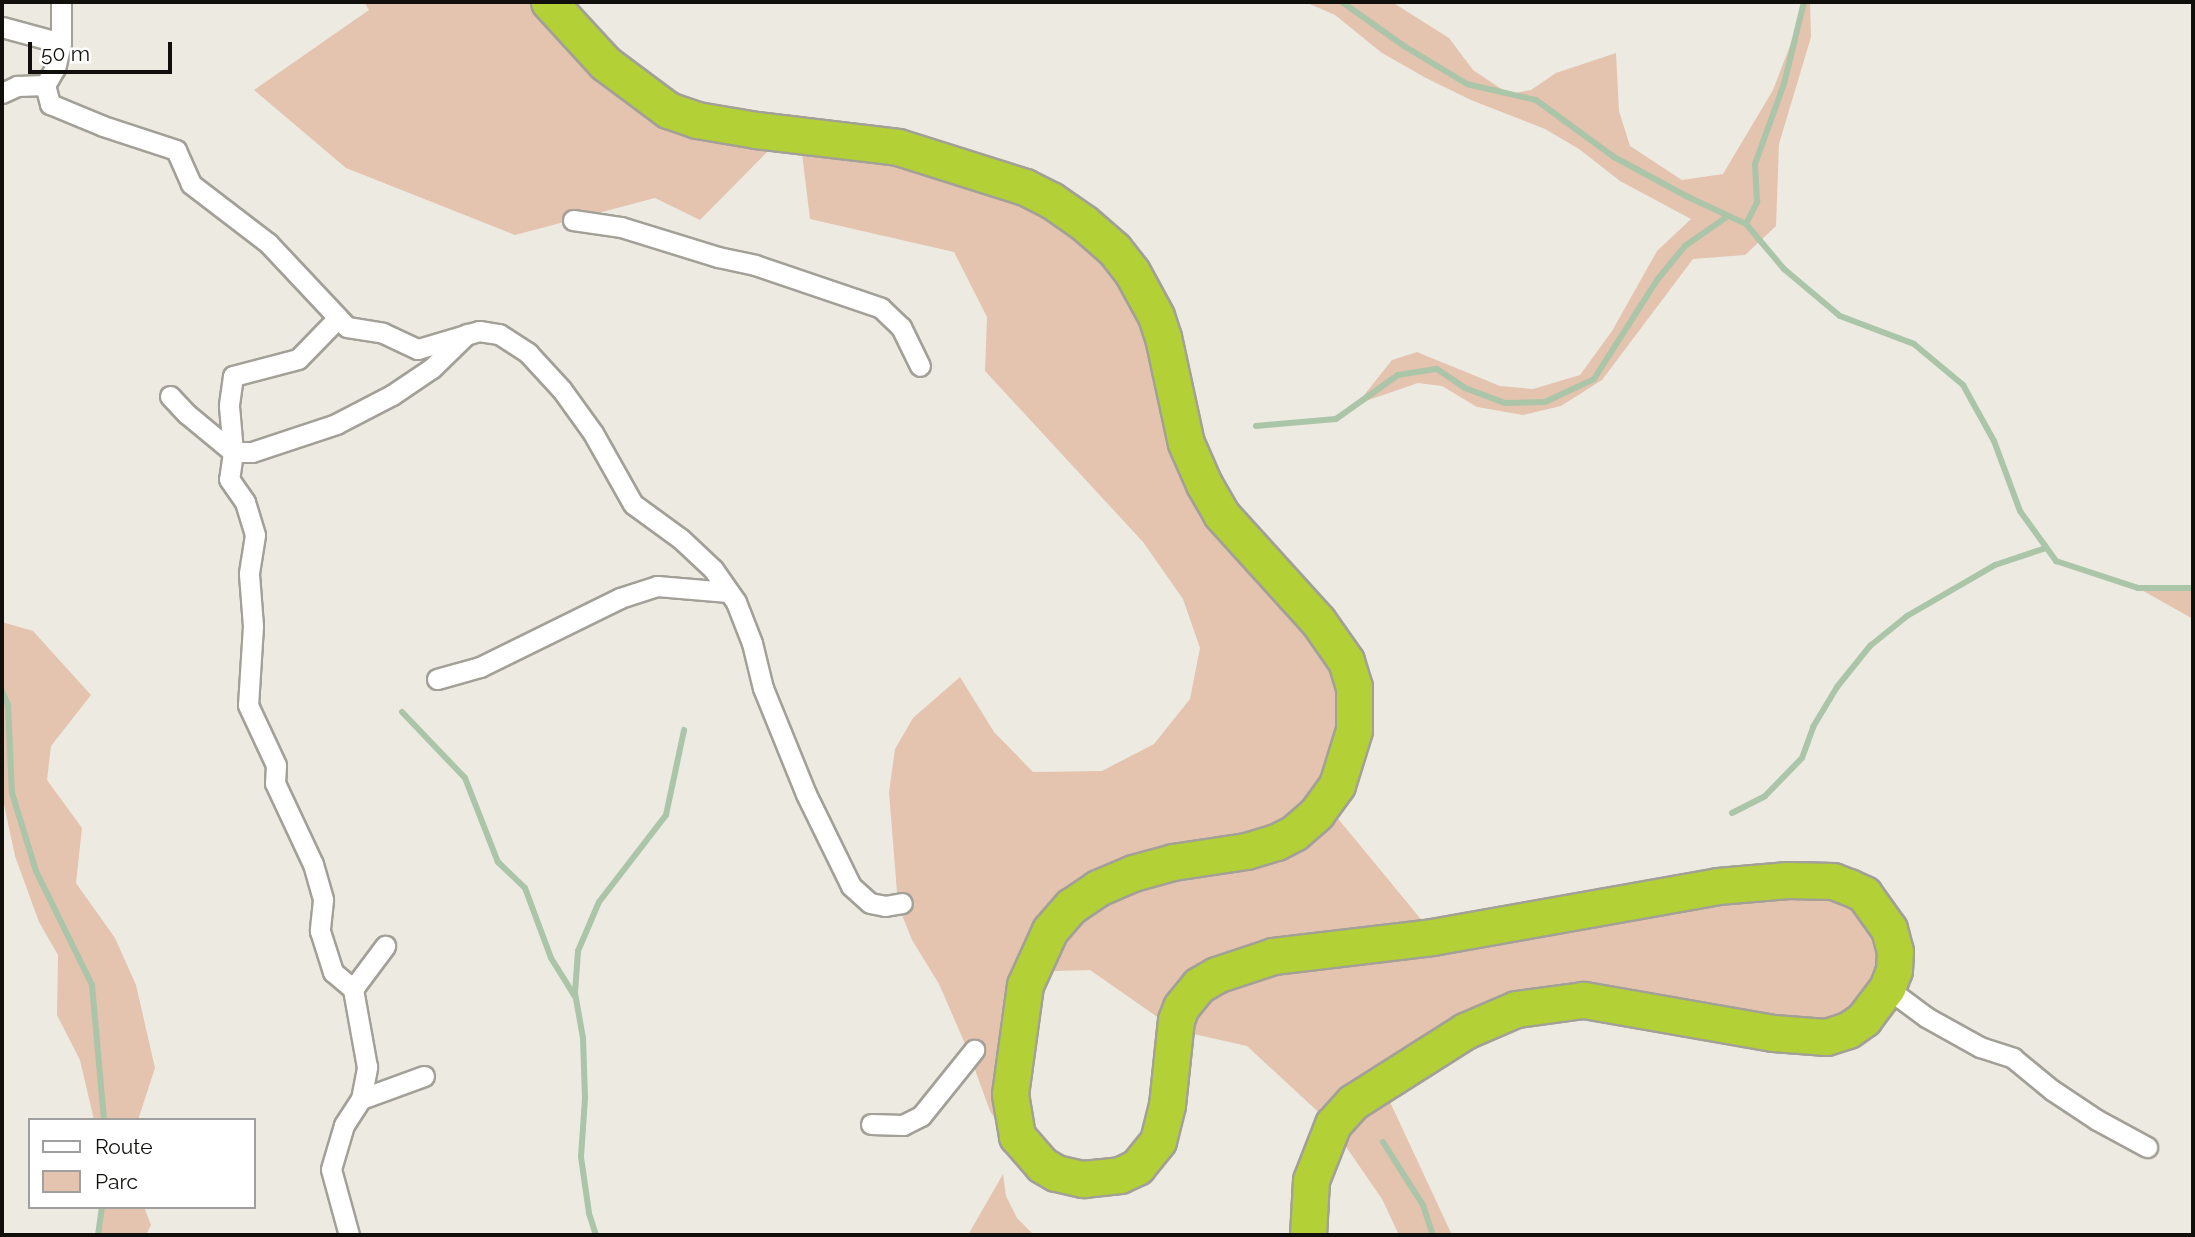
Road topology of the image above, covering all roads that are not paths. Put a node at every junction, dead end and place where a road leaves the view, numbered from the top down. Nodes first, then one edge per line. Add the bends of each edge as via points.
1 (61, 2) edge
2 (549, 2) edge
3 (3, 26) edge
4 (61, 43) junction
5 (45, 85) junction
6 (2, 93) edge
7 (573, 219) dead end
8 (337, 319) junction
9 (468, 333) junction
10 (920, 366) dead end
11 (170, 396) dead end
12 (233, 452) junction
13 (729, 592) junction
14 (438, 679) dead end
15 (902, 903) dead end
16 (384, 946) dead end
17 (1887, 988) junction
18 (353, 989) junction
19 (974, 1050) dead end
20 (424, 1076) dead end
21 (361, 1099) junction
22 (871, 1124) dead end
23 (2147, 1147) dead end
24 (349, 1235) edge
25 (1308, 1235) edge

1 - 4 street
2 - 17 highway via 604,64 668,110 756,130 898,146 1025,187 1084,223 1132,272 1156,316 1186,443 1203,484 1221,514 1318,621 1346,661 1356,709 1348,756 1337,785 1310,820 1294,834 1246,851 1133,873 1071,906 1050,930 1025,985 1010,1094 1017,1136 1042,1165 1083,1180 1119,1175 1137,1167 1158,1141 1181,1007 1190,994 1216,975 1273,956 1464,932 1718,886 1817,880 1864,894 1879,911 1895,951
3 - 4 street
4 - 5 street
5 - 6 street via 18,86
5 - 8 street via 50,104 176,150 191,184 268,243
7 - 10 street via 621,227 755,265 881,308 901,327
8 - 9 street via 348,327 383,333 418,349
8 - 12 street via 298,359 233,376 229,406
9 - 12 street via 432,368 336,424 275,447
9 - 13 street via 499,334 528,353 593,433 633,504 713,569
11 - 12 street
12 - 18 street via 229,479 245,502 255,535 249,574 253,626 248,705 276,765 275,783 313,864 323,900 320,931 333,972
13 - 14 street via 657,586 620,598 480,667
13 - 15 street via 806,794 851,886 870,903
16 - 18 street
17 - 23 street via 1979,1047 2013,1058 2097,1120
17 - 25 highway via 1864,1019 1826,1037 1773,1033 1583,1000 1539,1004 1490,1019 1427,1053 1353,1102 1333,1124 1311,1180
18 - 21 street via 367,1068
19 - 22 street via 921,1116 903,1125
20 - 21 street
21 - 24 street via 344,1125 331,1169

